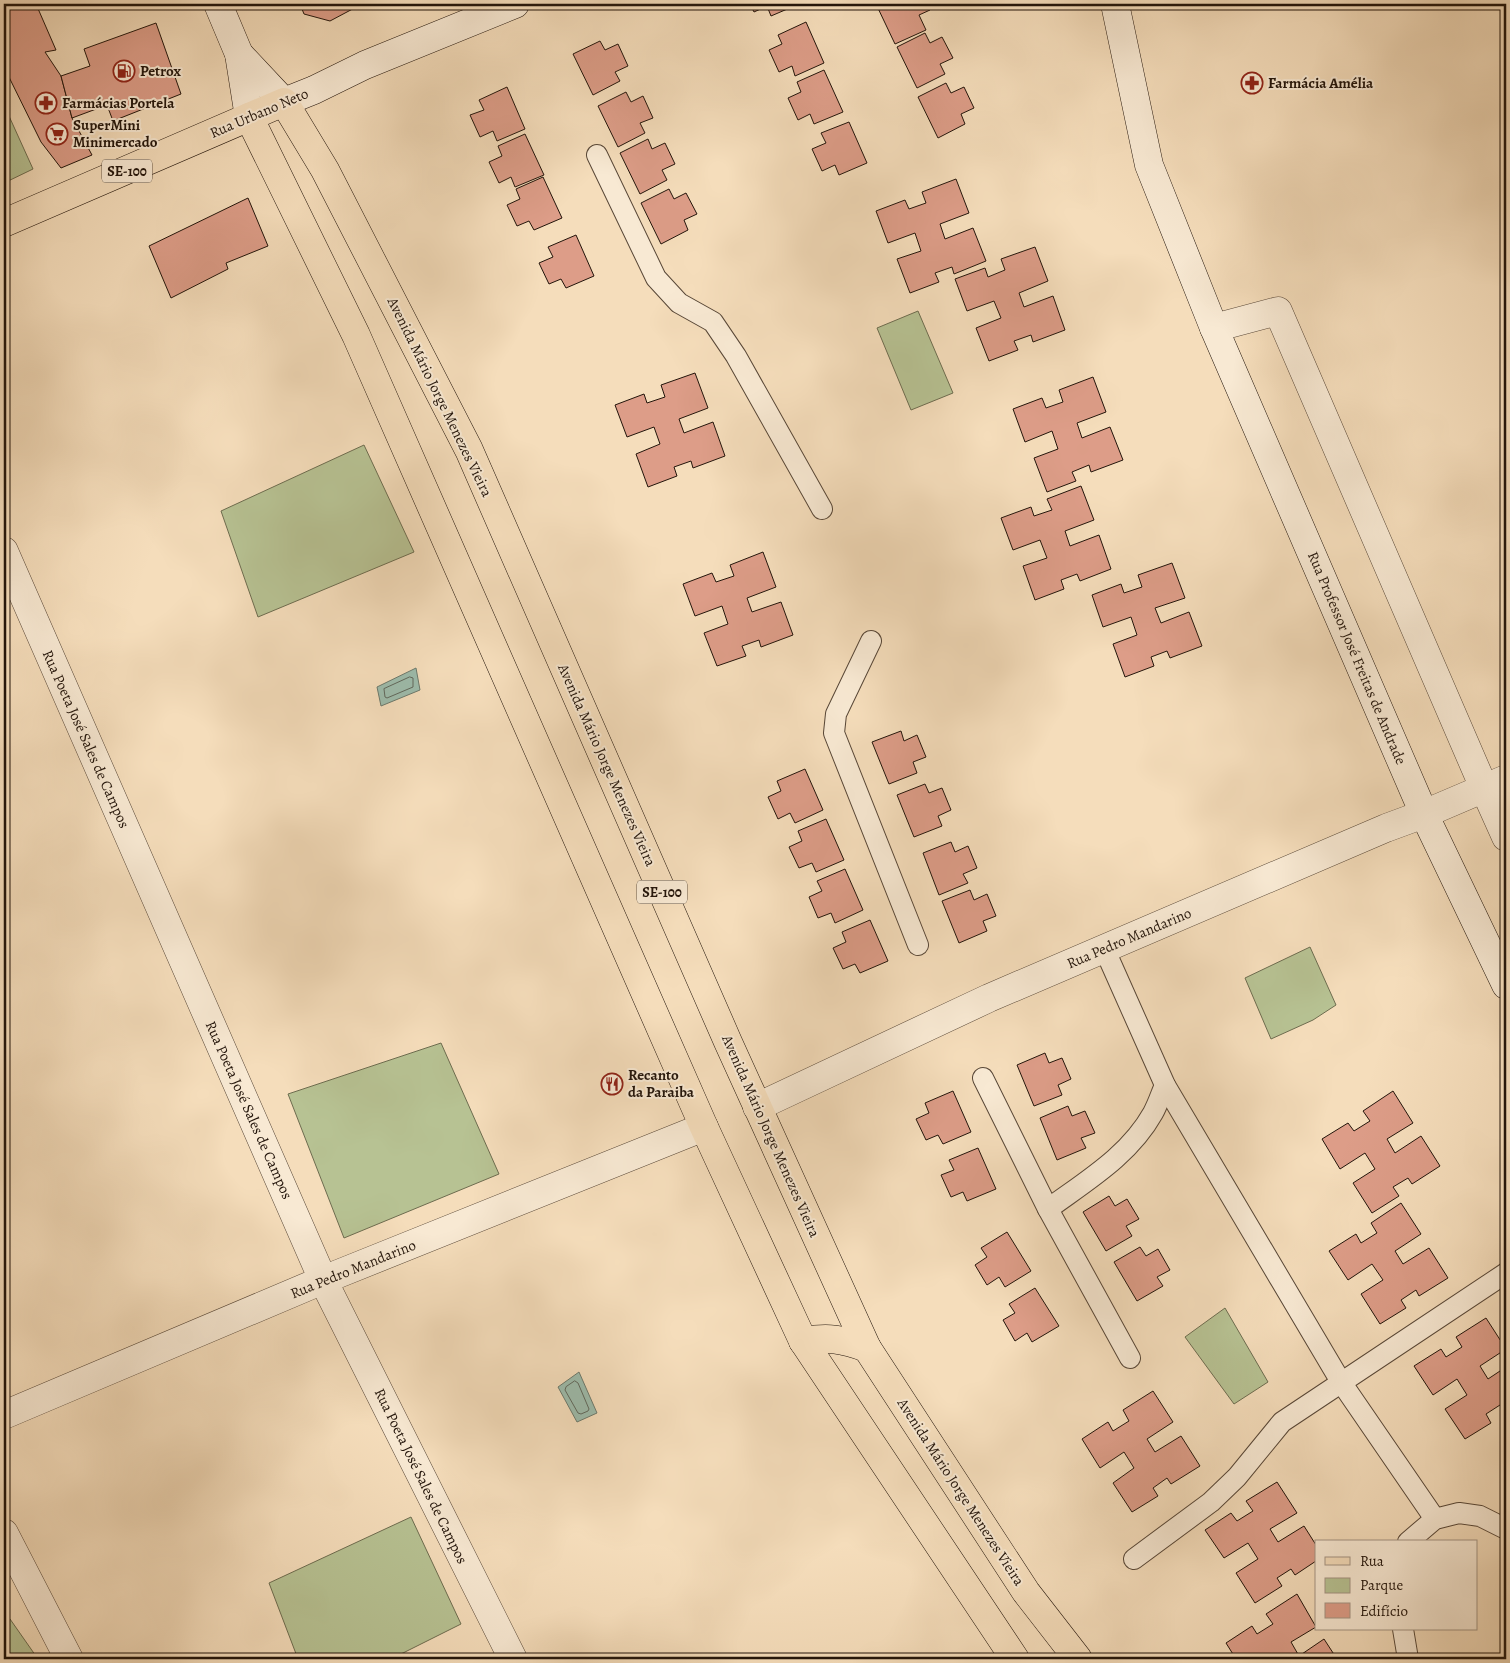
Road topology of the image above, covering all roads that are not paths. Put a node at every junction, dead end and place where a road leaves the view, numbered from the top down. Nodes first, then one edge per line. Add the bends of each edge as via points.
1 (218, 4) edge
2 (515, 4) edge
3 (1115, 4) edge
4 (239, 54) junction
5 (284, 102) junction
6 (249, 117) junction
7 (597, 155) dead end
8 (4, 223) edge
9 (1214, 328) junction
10 (822, 509) dead end
11 (4, 551) edge
12 (871, 641) dead end
13 (1495, 783) edge
14 (1424, 814) junction
15 (1506, 837) edge
16 (918, 944) dead end
17 (1104, 948) junction
18 (1506, 986) edge
19 (983, 1078) dead end
20 (1165, 1085) junction
21 (757, 1107) junction
22 (704, 1127) junction
23 (1048, 1209) junction
24 (1506, 1273) edge
25 (323, 1280) junction
26 (803, 1341) junction
27 (867, 1348) junction
28 (1130, 1358) dead end
29 (1340, 1382) junction
30 (4, 1415) edge
31 (1435, 1519) junction
32 (1506, 1529) edge
33 (4, 1533) edge
34 (1410, 1540) edge
35 (1134, 1559) dead end
36 (1403, 1630) edge
37 (70, 1659) edge
38 (513, 1659) edge
39 (1015, 1659) edge
40 (1078, 1659) edge
41 (1408, 1659) edge

1 - 4 street, Avenida Mário Jorge Menezes Vieira
2 - 5 street, Rua Urbano Neto
3 - 9 street, Rua Professor José Freitas de Andrade via 1149,165
4 - 5 street, Avenida Mário Jorge Menezes Vieira
4 - 6 street, Avenida Mário Jorge Menezes Vieira
5 - 6 main road, Rua Urbano Neto / SE-100
5 - 21 main road, Avenida Mário Jorge Menezes Vieira / SE-100 via 325,170 470,450
6 - 8 main road, Rua Urbano Neto / SE-100
6 - 22 main road, Avenida Mário Jorge Menezes Vieira via 356,335
7 - 10 lane via 656,278 679,303 713,322 736,356
9 - 13 street via 1278,311
9 - 14 street, Rua Professor José Freitas de Andrade
11 - 25 street, Rua Poeta José Sales de Campos
12 - 16 lane via 836,714 834,733
13 - 14 street, Rua Pedro Mandarino
13 - 15 street
14 - 17 street, Rua Pedro Mandarino
14 - 18 street, Rua Professor José Freitas de Andrade
17 - 20 lane
17 - 21 street, Rua Pedro Mandarino
19 - 23 lane
20 - 23 lane via 1153,1113 1111,1164
20 - 29 lane
21 - 27 main road, Avenida Mário Jorge Menezes Vieira / SE-100
22 - 25 street, Rua Pedro Mandarino
22 - 26 main road, Avenida Mário Jorge Menezes Vieira
23 - 28 lane
24 - 29 lane
25 - 30 street, Rua Pedro Mandarino
25 - 38 street, Rua Poeta José Sales de Campos
26 - 27 main road via 823,1338 845,1340
26 - 39 main road, Avenida Mário Jorge Menezes Vieira
27 - 40 main road, Avenida Mário Jorge Menezes Vieira / SE-100 via 1026,1592
29 - 31 lane
29 - 35 lane via 1282,1422 1237,1477 1211,1502
31 - 32 lane via 1459,1513 1480,1516
31 - 34 lane
33 - 37 street
36 - 41 lane

